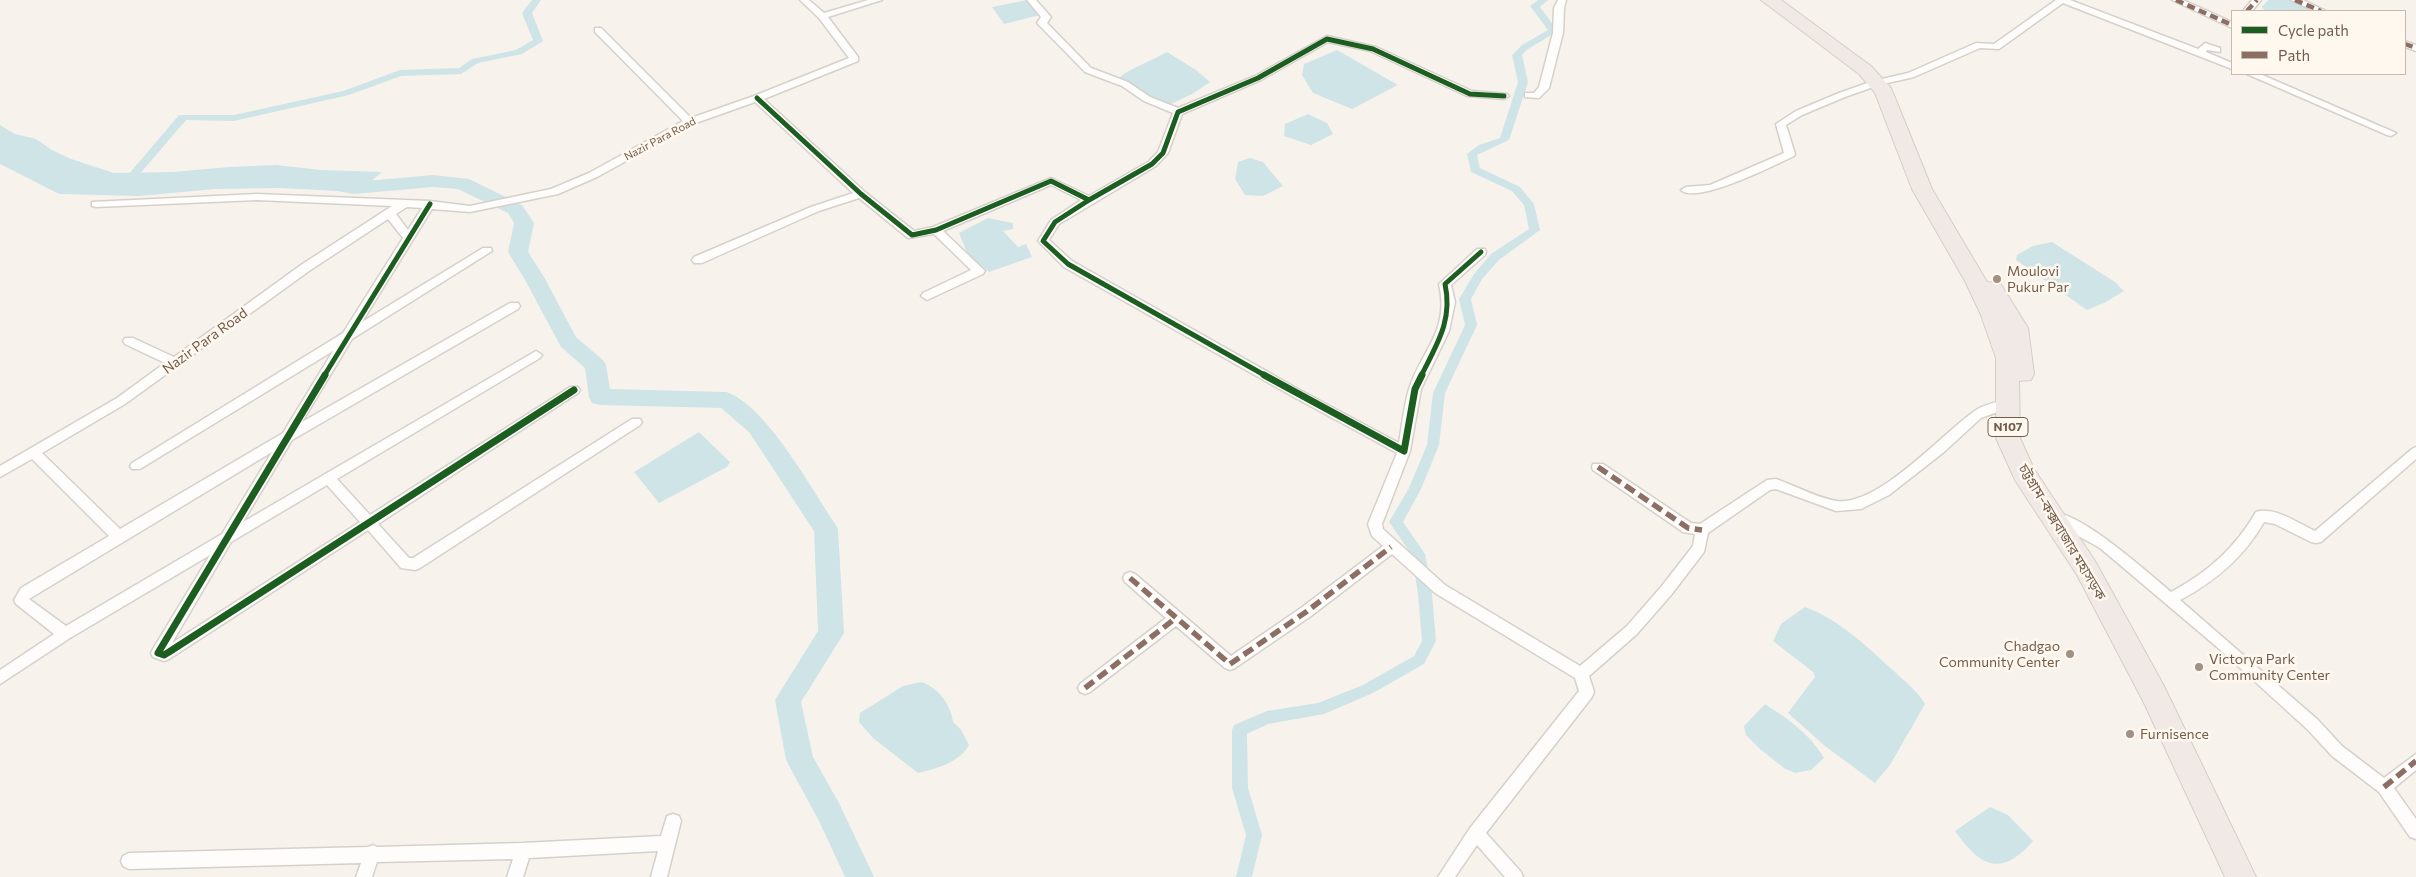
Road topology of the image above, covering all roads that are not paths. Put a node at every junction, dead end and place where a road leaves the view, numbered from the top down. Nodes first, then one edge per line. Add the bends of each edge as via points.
1 (804, 0) edge
2 (878, 0) edge
3 (1031, 0) edge
4 (1562, 0) edge
5 (1770, 0) edge
6 (1787, 0) edge
7 (2062, 0) edge
8 (2176, 0) edge
9 (2256, 0) edge
10 (2295, 0) edge
11 (2248, 10) edge
12 (2319, 10) edge
13 (822, 16) junction
14 (2231, 25) edge
15 (598, 30) dead end
16 (2217, 50) dead end
17 (2200, 53) junction
18 (2231, 66) edge
19 (2254, 75) edge
20 (1881, 82) junction
21 (1528, 95) dead end
22 (1504, 96) dead end
23 (757, 98) junction
24 (1178, 112) junction
25 (689, 122) junction
26 (2391, 134) dead end
27 (1686, 190) dead end
28 (860, 194) junction
29 (1089, 200) junction
30 (405, 203) junction
31 (96, 204) dead end
32 (430, 204) junction
33 (389, 213) junction
34 (936, 230) junction
35 (409, 238) junction
36 (487, 251) dead end
37 (1480, 252) dead end
38 (698, 260) dead end
39 (927, 296) dead end
40 (514, 306) dead end
41 (349, 334) junction
42 (129, 341) dead end
43 (536, 355) dead end
44 (176, 363) junction
45 (574, 390) dead end
46 (2007, 404) junction
47 (636, 422) dead end
48 (287, 437) junction
49 (1404, 451) junction
50 (33, 452) junction
51 (2416, 452) edge
52 (136, 466) dead end
53 (1598, 467) dead end
54 (0, 472) edge
55 (328, 477) junction
56 (2049, 513) junction
57 (370, 522) junction
58 (2072, 526) junction
59 (1702, 530) junction
60 (118, 536) junction
61 (226, 539) junction
62 (1391, 546) junction
63 (1130, 578) dead end
64 (2171, 598) junction
65 (1176, 618) junction
66 (65, 634) junction
67 (1581, 674) junction
68 (0, 678) edge
69 (1085, 688) dead end
70 (2416, 761) edge
71 (2384, 787) junction
72 (2401, 811) junction
73 (673, 821) dead end
74 (2416, 823) edge
75 (2416, 832) edge
76 (1476, 833) junction
77 (668, 844) junction
78 (523, 851) junction
79 (373, 853) junction
80 (129, 861) dead end
81 (364, 877) edge
82 (514, 877) edge
83 (659, 877) edge
84 (1446, 877) edge
85 (1514, 877) edge
86 (2242, 877) edge
87 (2257, 877) edge

1 - 13 street
2 - 13 street
3 - 24 street via 1046,17 1042,23 1088,70 1125,84 1148,99
4 - 21 street via 1558,33 1544,88 1536,96
5 - 20 highway, চট্টগ্রাম-কক্সবাজার মহাসড়ক / N107
6 - 20 highway, N107
7 - 17 street
7 - 20 street via 1996,47 1980,45 1911,75
8 - 14 street
9 - 11 street
10 - 12 street
13 - 23 street, Nazir Para Road via 855,59
15 - 25 street
16 - 17 street via 2205,46
17 - 18 street
19 - 26 street
20 - 27 street via 1781,124 1790,154 1712,188
20 - 46 highway, চট্টগ্রাম-কক্সবাজার মহাসড়ক / N107 via 1922,189 1976,281 1992,315 2007,358
20 - 58 highway, N107 via 1894,89 1914,130 1934,187 2017,328 2023,373 2021,434 2046,489
22 - 24 street via 1470,94 1373,50 1328,39 1258,78
23 - 25 street, Nazir Para Road
23 - 28 street
24 - 29 street via 1163,153 1152,164
25 - 32 street, Nazir Para Road via 589,177 554,192 470,208
28 - 34 street via 912,235
28 - 38 street via 806,213
29 - 34 street via 1051,181
29 - 49 street via 1055,222 1043,241 1068,264
30 - 31 street, Nazir Para Road via 248,197
30 - 32 street, Nazir Para Road
30 - 33 street, Nazir Para Road
32 - 35 street
33 - 35 street
33 - 44 street, Nazir Para Road via 305,268
34 - 39 street via 979,271
35 - 41 street
36 - 41 street
37 - 49 street via 1445,284 1449,302 1443,331 1415,389
40 - 48 street
41 - 48 street
41 - 52 street
42 - 44 street
43 - 55 street
44 - 50 street, Nazir Para Road via 121,401
45 - 57 street
46 - 56 highway, চট্টগ্রাম-কক্সবাজার মহাসড়ক / N107 via 2008,438 2024,474
46 - 59 street via 1978,415 1940,449 1884,491 1856,505 1836,506 1776,484 1767,485
47 - 57 street via 415,564 406,564
48 - 60 street
48 - 61 street
49 - 62 street via 1375,524 1377,532
50 - 54 street, Nazir Para Road
50 - 60 street
51 - 64 street via 2316,538 2277,519 2261,516 2232,558 2202,582
53 - 59 street via 1688,528
55 - 57 street
55 - 61 street
56 - 58 street
56 - 86 highway, চট্টগ্রাম-কক্সবাজার মহাসড়ক / N107 via 2086,568 2154,695
57 - 61 street via 169,652 164,655 158,653
58 - 64 street via 2105,544
58 - 87 highway, N107 via 2119,595
59 - 67 street via 1699,548 1666,591 1632,630
60 - 66 street via 22,596 21,600
61 - 66 street
62 - 65 street via 1306,612 1230,664
62 - 67 street via 1431,581
63 - 65 street
64 - 71 street via 2313,725 2337,751
65 - 69 street
66 - 68 street
67 - 76 street via 1586,695
70 - 71 street
71 - 72 street
72 - 74 street
72 - 75 street
73 - 77 street
76 - 84 street
76 - 85 street
77 - 78 street
77 - 83 street
78 - 79 street
78 - 82 street
79 - 80 street
79 - 81 street

